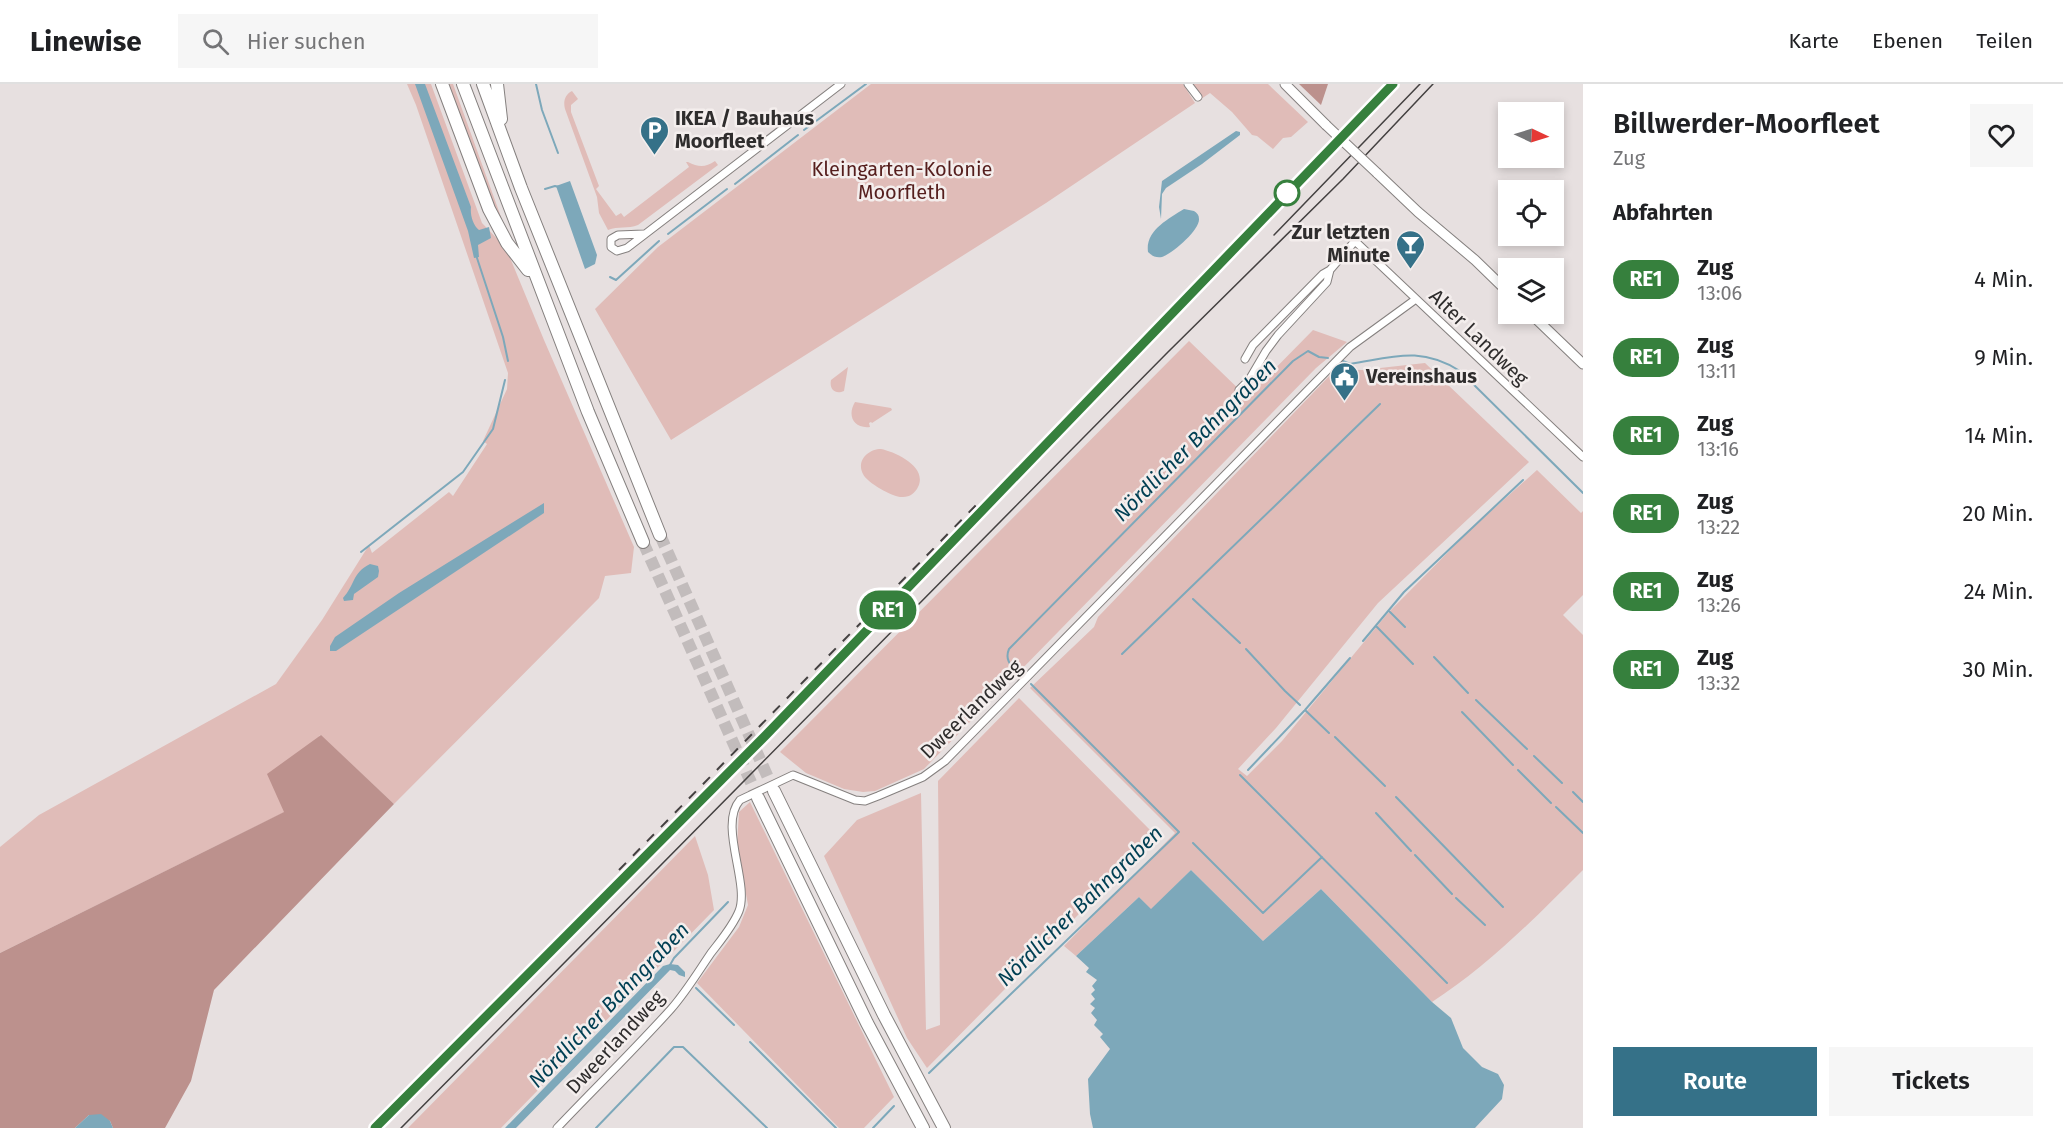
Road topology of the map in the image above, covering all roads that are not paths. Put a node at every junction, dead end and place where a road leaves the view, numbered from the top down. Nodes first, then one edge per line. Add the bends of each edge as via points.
1 (442, 84) edge
2 (463, 84) edge
3 (483, 84) edge
4 (497, 84) edge
5 (841, 84) edge
6 (1188, 84) edge
7 (1284, 84) edge
8 (1198, 97) dead end
9 (504, 141) junction
10 (644, 234) dead end
11 (1330, 270) junction
12 (537, 282) junction
13 (1498, 282) edge
14 (1416, 299) junction
15 (1541, 324) edge
16 (1245, 358) dead end
17 (1583, 364) edge
18 (1239, 390) dead end
19 (1583, 458) edge
20 (660, 535) tunnel mouth
21 (643, 542) tunnel mouth
22 (774, 791) tunnel mouth
23 (758, 798) tunnel mouth
24 (557, 1128) edge
25 (923, 1128) edge
26 (944, 1128) edge

1 - 12 highway via 489,209 507,243
2 - 12 highway
3 - 9 highway
4 - 9 highway
5 - 10 street
6 - 8 street
7 - 13 main road, bridge via 1418,212
9 - 20 highway
11 - 14 street, Alter Landweg via 1355,241
11 - 16 street, Alter Landweg via 1253,345
11 - 18 street, Alter Landweg via 1327,282 1278,335
12 - 21 highway
14 - 19 street, Alter Landweg
14 - 24 street, Dweerlandweg via 1350,347 934,770 865,801 793,775 740,800 734,815 734,849 742,888 736,918 672,1007
15 - 17 main road
22 - 26 highway
23 - 25 highway

